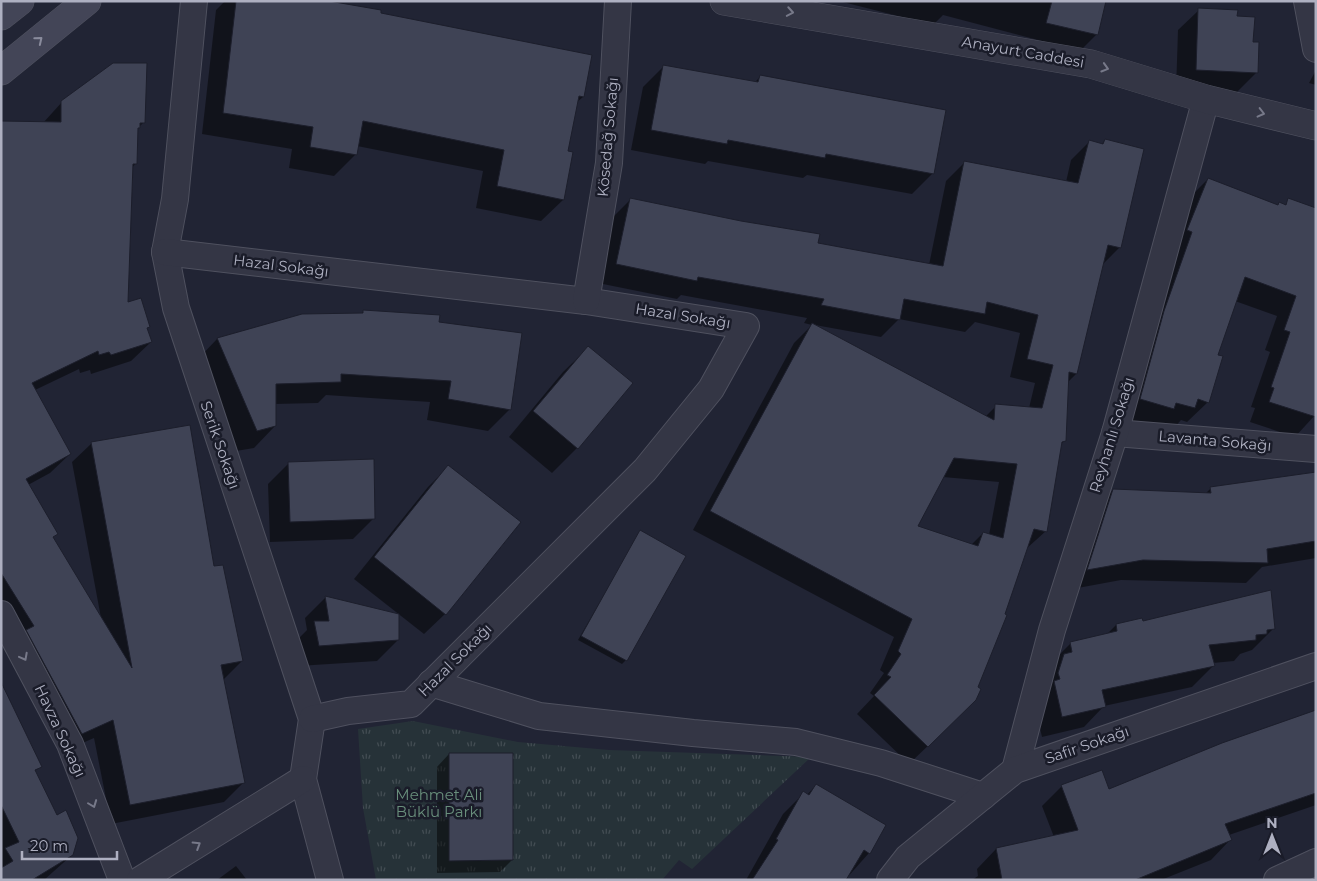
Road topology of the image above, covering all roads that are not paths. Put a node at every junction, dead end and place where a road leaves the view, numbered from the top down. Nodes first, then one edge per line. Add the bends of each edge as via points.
1 (20, 1) edge
2 (86, 1) edge
3 (194, 1) edge
4 (618, 1) edge
5 (724, 1) edge
6 (1307, 1) edge
7 (1, 16) edge
8 (1316, 49) edge
9 (1, 71) edge
10 (1206, 99) junction
11 (1316, 126) edge
12 (165, 252) junction
13 (586, 301) junction
14 (1115, 433) junction
15 (1316, 449) edge
16 (1, 614) edge
17 (1316, 666) edge
18 (431, 684) junction
19 (312, 719) junction
20 (1015, 770) junction
21 (303, 779) junction
22 (983, 796) junction
23 (1316, 862) edge
24 (122, 880) edge
25 (140, 880) edge
26 (330, 880) edge
27 (890, 880) edge
28 (1277, 880) edge

1 - 7 main road
9 -> 2 main road
3 - 12 street, Serik Sokağı via 175,199
4 - 13 street, Kösedağ Sokağı via 609,164
5 -> 10 street, Anayurt Caddesi via 1092,64
6 - 8 street
10 -> 11 street, Anayurt Caddesi
10 - 14 street, Reyhanlı Sokağı
12 - 13 street, Hazal Sokağı
12 - 19 street, Serik Sokağı via 182,327
13 - 18 street, Hazal Sokağı via 746,326 711,388 646,470
14 - 15 street, Lavanta Sokağı
14 - 20 street, Reyhanlı Sokağı via 1052,630
16 -> 24 street, Havza Sokağı via 70,744
17 - 20 street, Safir Sokağı
18 - 19 street, Hazal Sokağı via 410,704
18 - 22 street via 539,716 796,742 881,763
19 - 21 street, Serik Sokağı
20 - 22 street, Safir Sokağı
25 -> 21 street
21 - 26 street, Serik Sokağı
22 - 27 street, Safir Sokağı via 908,857
23 - 28 street

